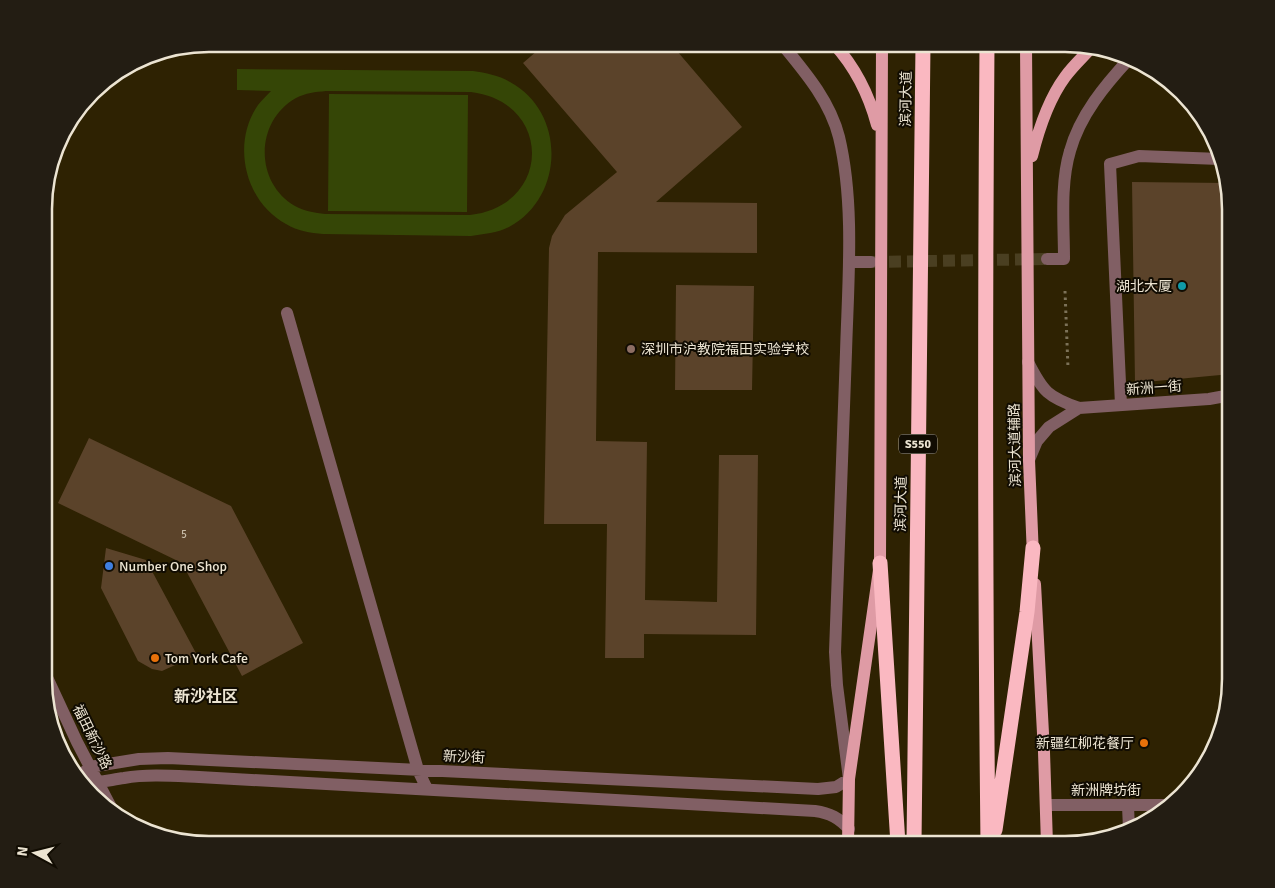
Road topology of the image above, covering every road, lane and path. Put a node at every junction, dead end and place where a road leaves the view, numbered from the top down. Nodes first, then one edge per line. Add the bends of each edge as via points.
1 (789, 53) edge
2 (841, 53) edge
3 (882, 53) edge
4 (923, 53) edge
5 (988, 53) edge
6 (1026, 53) edge
7 (1085, 54) edge
8 (1124, 64) edge
9 (882, 141) junction
10 (1214, 159) edge
11 (1027, 173) junction
12 (1047, 259) tunnel mouth
13 (849, 262) junction
14 (871, 262) tunnel mouth
15 (1065, 290) dead end
16 (287, 312) dead end
17 (1028, 362) junction
18 (1068, 368) dead end
19 (1222, 397) edge
20 (1122, 405) junction
21 (1079, 408) junction
22 (1029, 460) junction
23 (1033, 548) junction
24 (880, 563) junction
25 (53, 690) edge
26 (90, 767) junction
27 (418, 770) junction
28 (84, 773) edge
29 (849, 779) junction
30 (92, 784) edge
31 (98, 784) junction
32 (427, 789) junction
33 (104, 795) edge
34 (1046, 805) junction
35 (1158, 805) edge
36 (1128, 806) junction
37 (1129, 822) edge
38 (848, 829) junction
39 (848, 836) edge
40 (897, 836) edge
41 (914, 836) edge
42 (988, 836) edge
43 (995, 836) edge
44 (1047, 836) edge

1 - 13 street via 818,91 839,136 847,188
2 - 9 main road via 864,89
3 - 9 main road
4 - 41 highway, 滨河大道 / S550
5 - 42 highway
6 - 11 main road, 滨河大道辅路
7 - 11 main road via 1054,95
8 - 12 street via 1084,117 1070,151 1064,190 1064,259
9 - 24 main road
10 - 20 street via 1140,156 1110,164
11 - 17 main road, 滨河大道辅路
13 - 14 street
13 - 29 street via 835,652
15 - 18 path
16 - 27 street
17 - 21 street via 1045,392
17 - 22 main road, 滨河大道辅路
19 - 20 street, 新洲一街
20 - 21 street, 新洲一街
21 - 22 street via 1049,427 1037,441
22 - 23 main road, 滨河大道辅路
23 - 34 main road, 滨河大道辅路
23 - 43 highway
24 - 29 main road
24 - 40 highway
25 - 26 street, 福田新沙路
26 - 27 street, 新沙街 via 168,758
26 - 28 street
26 - 31 street, 福田新沙路
27 - 29 street, 新沙街 via 818,789 836,787
27 - 32 street
29 - 38 main road
30 - 31 street
31 - 32 street via 157,776
31 - 33 street, 福田新沙路
32 - 38 street via 826,812 842,821
34 - 36 street, 新洲牌坊街
34 - 44 main road, 滨河大道辅路
35 - 36 street, 新洲牌坊街
36 - 37 street
38 - 39 main road

